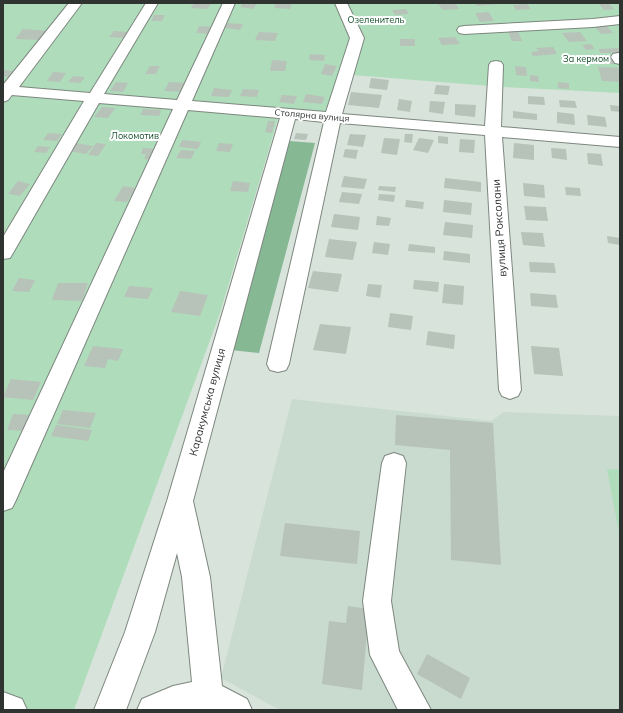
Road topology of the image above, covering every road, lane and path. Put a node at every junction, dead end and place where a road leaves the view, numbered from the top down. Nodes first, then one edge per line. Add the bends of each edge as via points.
1 (76, 3) edge
2 (152, 3) edge
3 (229, 3) edge
4 (341, 3) edge
5 (620, 20) edge
6 (464, 30) dead end
7 (496, 65) dead end
8 (5, 93) edge
9 (94, 98) junction
10 (183, 105) junction
11 (289, 114) junction
12 (333, 117) junction
13 (493, 132) junction
14 (620, 142) edge
15 (3, 253) edge
16 (278, 364) dead end
17 (510, 390) dead end
18 (394, 463) dead end
19 (3, 500) edge
20 (180, 500) junction
21 (208, 695) junction
22 (3, 707) edge
23 (11, 710) edge
24 (110, 710) edge
25 (153, 710) edge
26 (236, 710) edge
27 (415, 710) edge

1 - 8 street
2 - 9 street
3 - 10 street
4 - 12 street via 357,38
5 - 6 street
7 - 13 street, вулиця Роксолани
8 - 9 street, Столярна вулиця
9 - 10 street, Столярна вулиця
9 - 15 street
10 - 11 street, Столярна вулиця
10 - 19 street
11 - 12 street, Столярна вулиця
11 - 20 street, Каракумська вулиця
12 - 13 street, Столярна вулиця
12 - 16 street
13 - 14 street, Столярна вулиця
13 - 17 street, вулиця Роксолани
18 - 27 street via 377,600 385,655
20 - 21 street, Каракумська вулиця via 196,577
20 - 24 street via 140,632
21 - 25 street via 173,701
21 - 26 street
22 - 23 street

